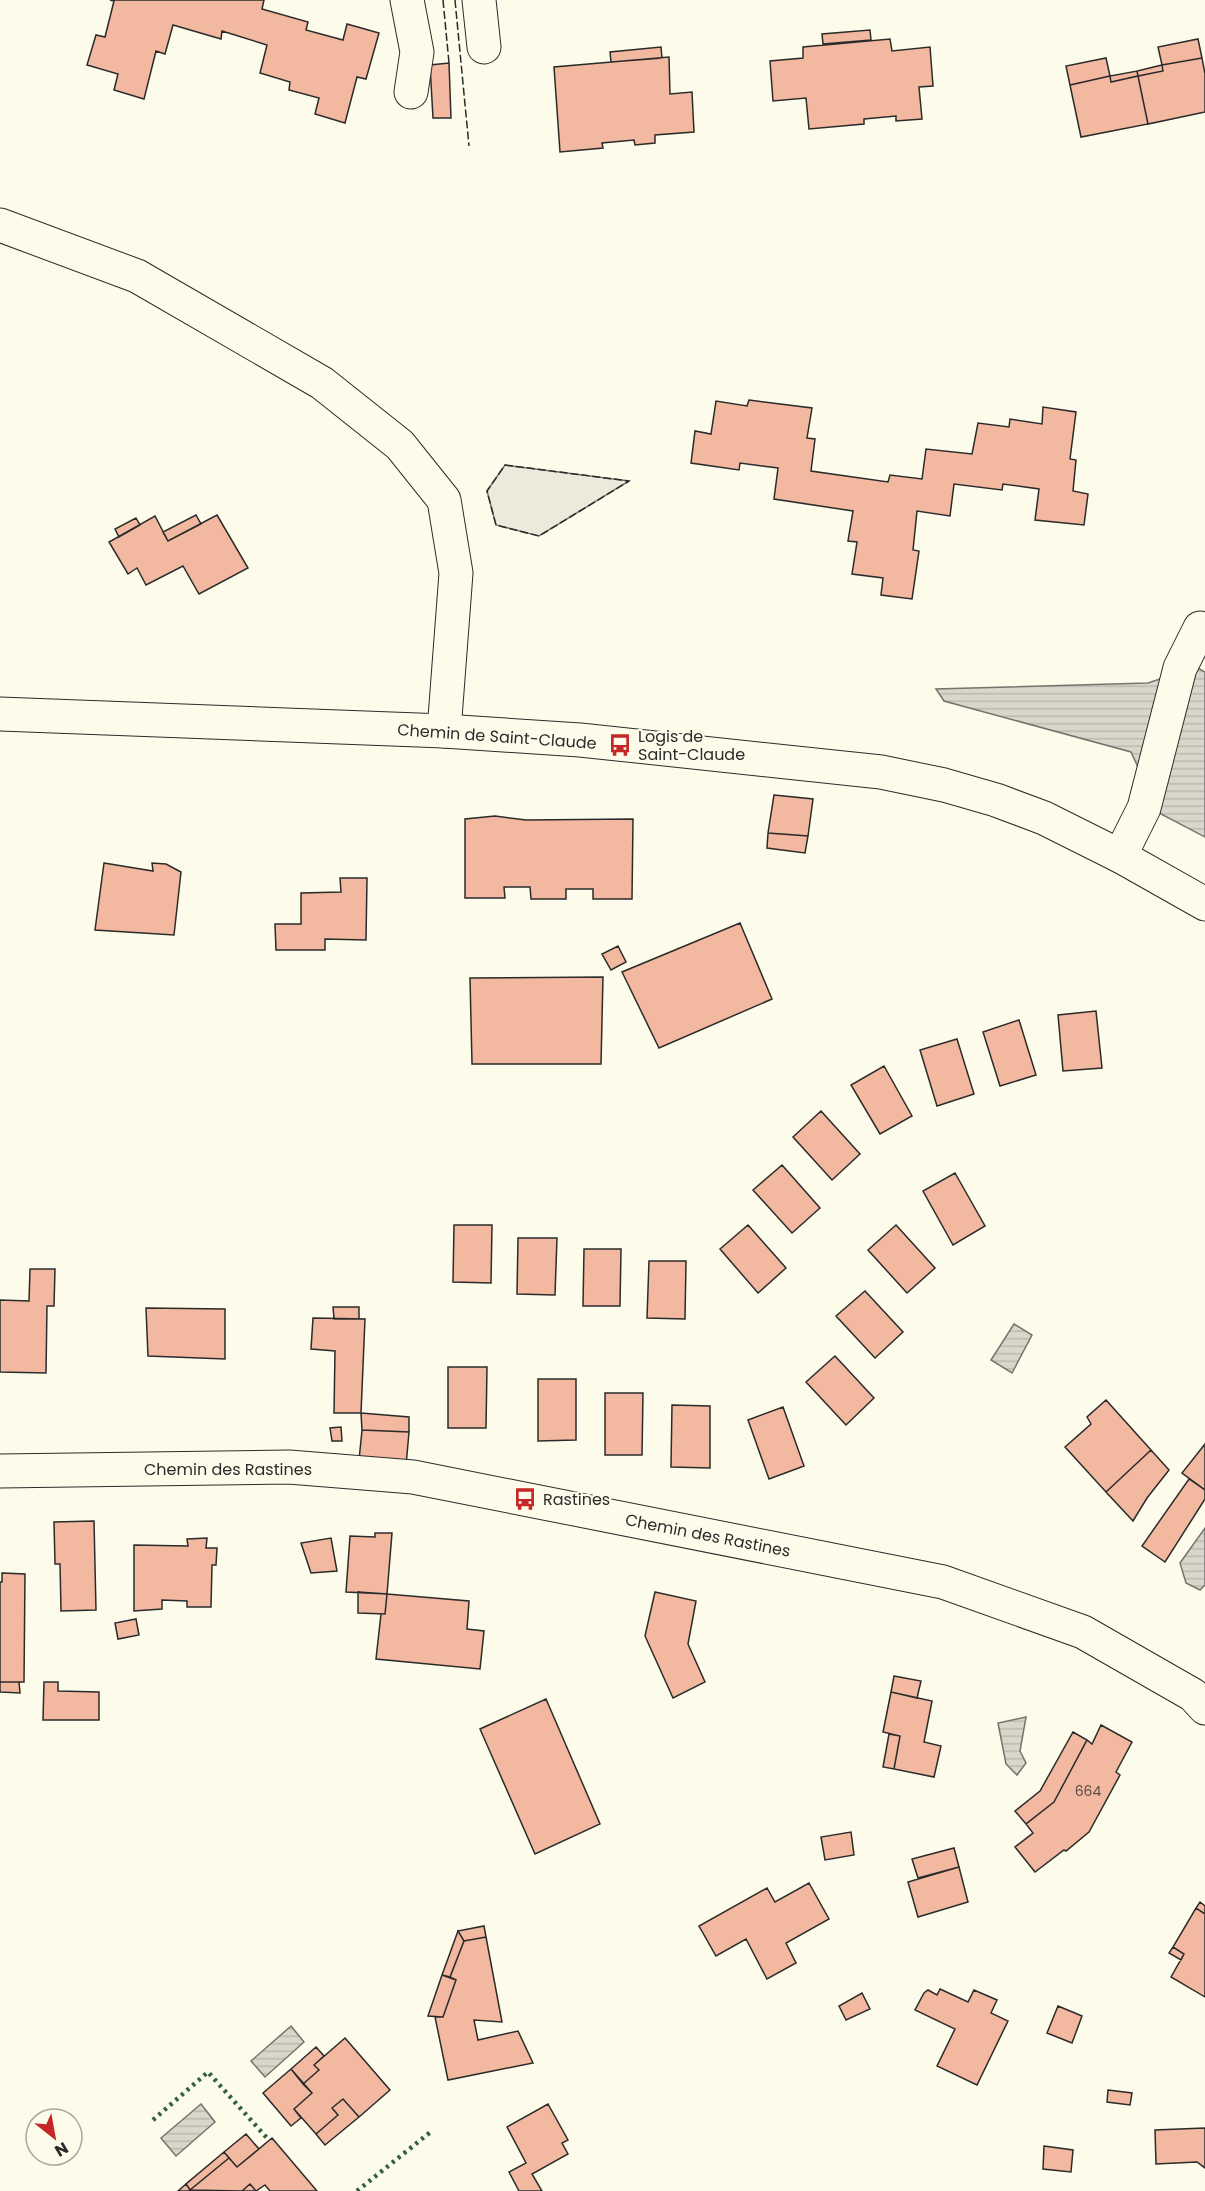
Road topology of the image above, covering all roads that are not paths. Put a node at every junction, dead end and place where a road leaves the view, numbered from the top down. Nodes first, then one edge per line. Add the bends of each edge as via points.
1 (407, 0) edge
2 (479, 0) edge
3 (484, 47) dead end
4 (411, 92) dead end
5 (0, 225) edge
6 (1205, 629) edge
7 (0, 714) edge
8 (444, 731) junction
9 (1120, 856) junction
10 (1205, 904) edge
11 (0, 1471) edge
12 (1205, 1708) edge

1 - 4 street via 417,52
2 - 3 street
5 - 8 street via 137,276 322,383 400,445 444,500 456,573
6 - 9 street via 1200,628 1180,668 1144,808
7 - 8 street, Chemin de Saint-Claude
8 - 9 street, Chemin de Saint-Claude via 580,740 881,772 996,800 1044,818
9 - 10 street, Chemin de Saint-Claude
11 - 12 street, Chemin des Rastines via 289,1467 390,1475 712,1535 954,1586 1083,1632 1193,1695

